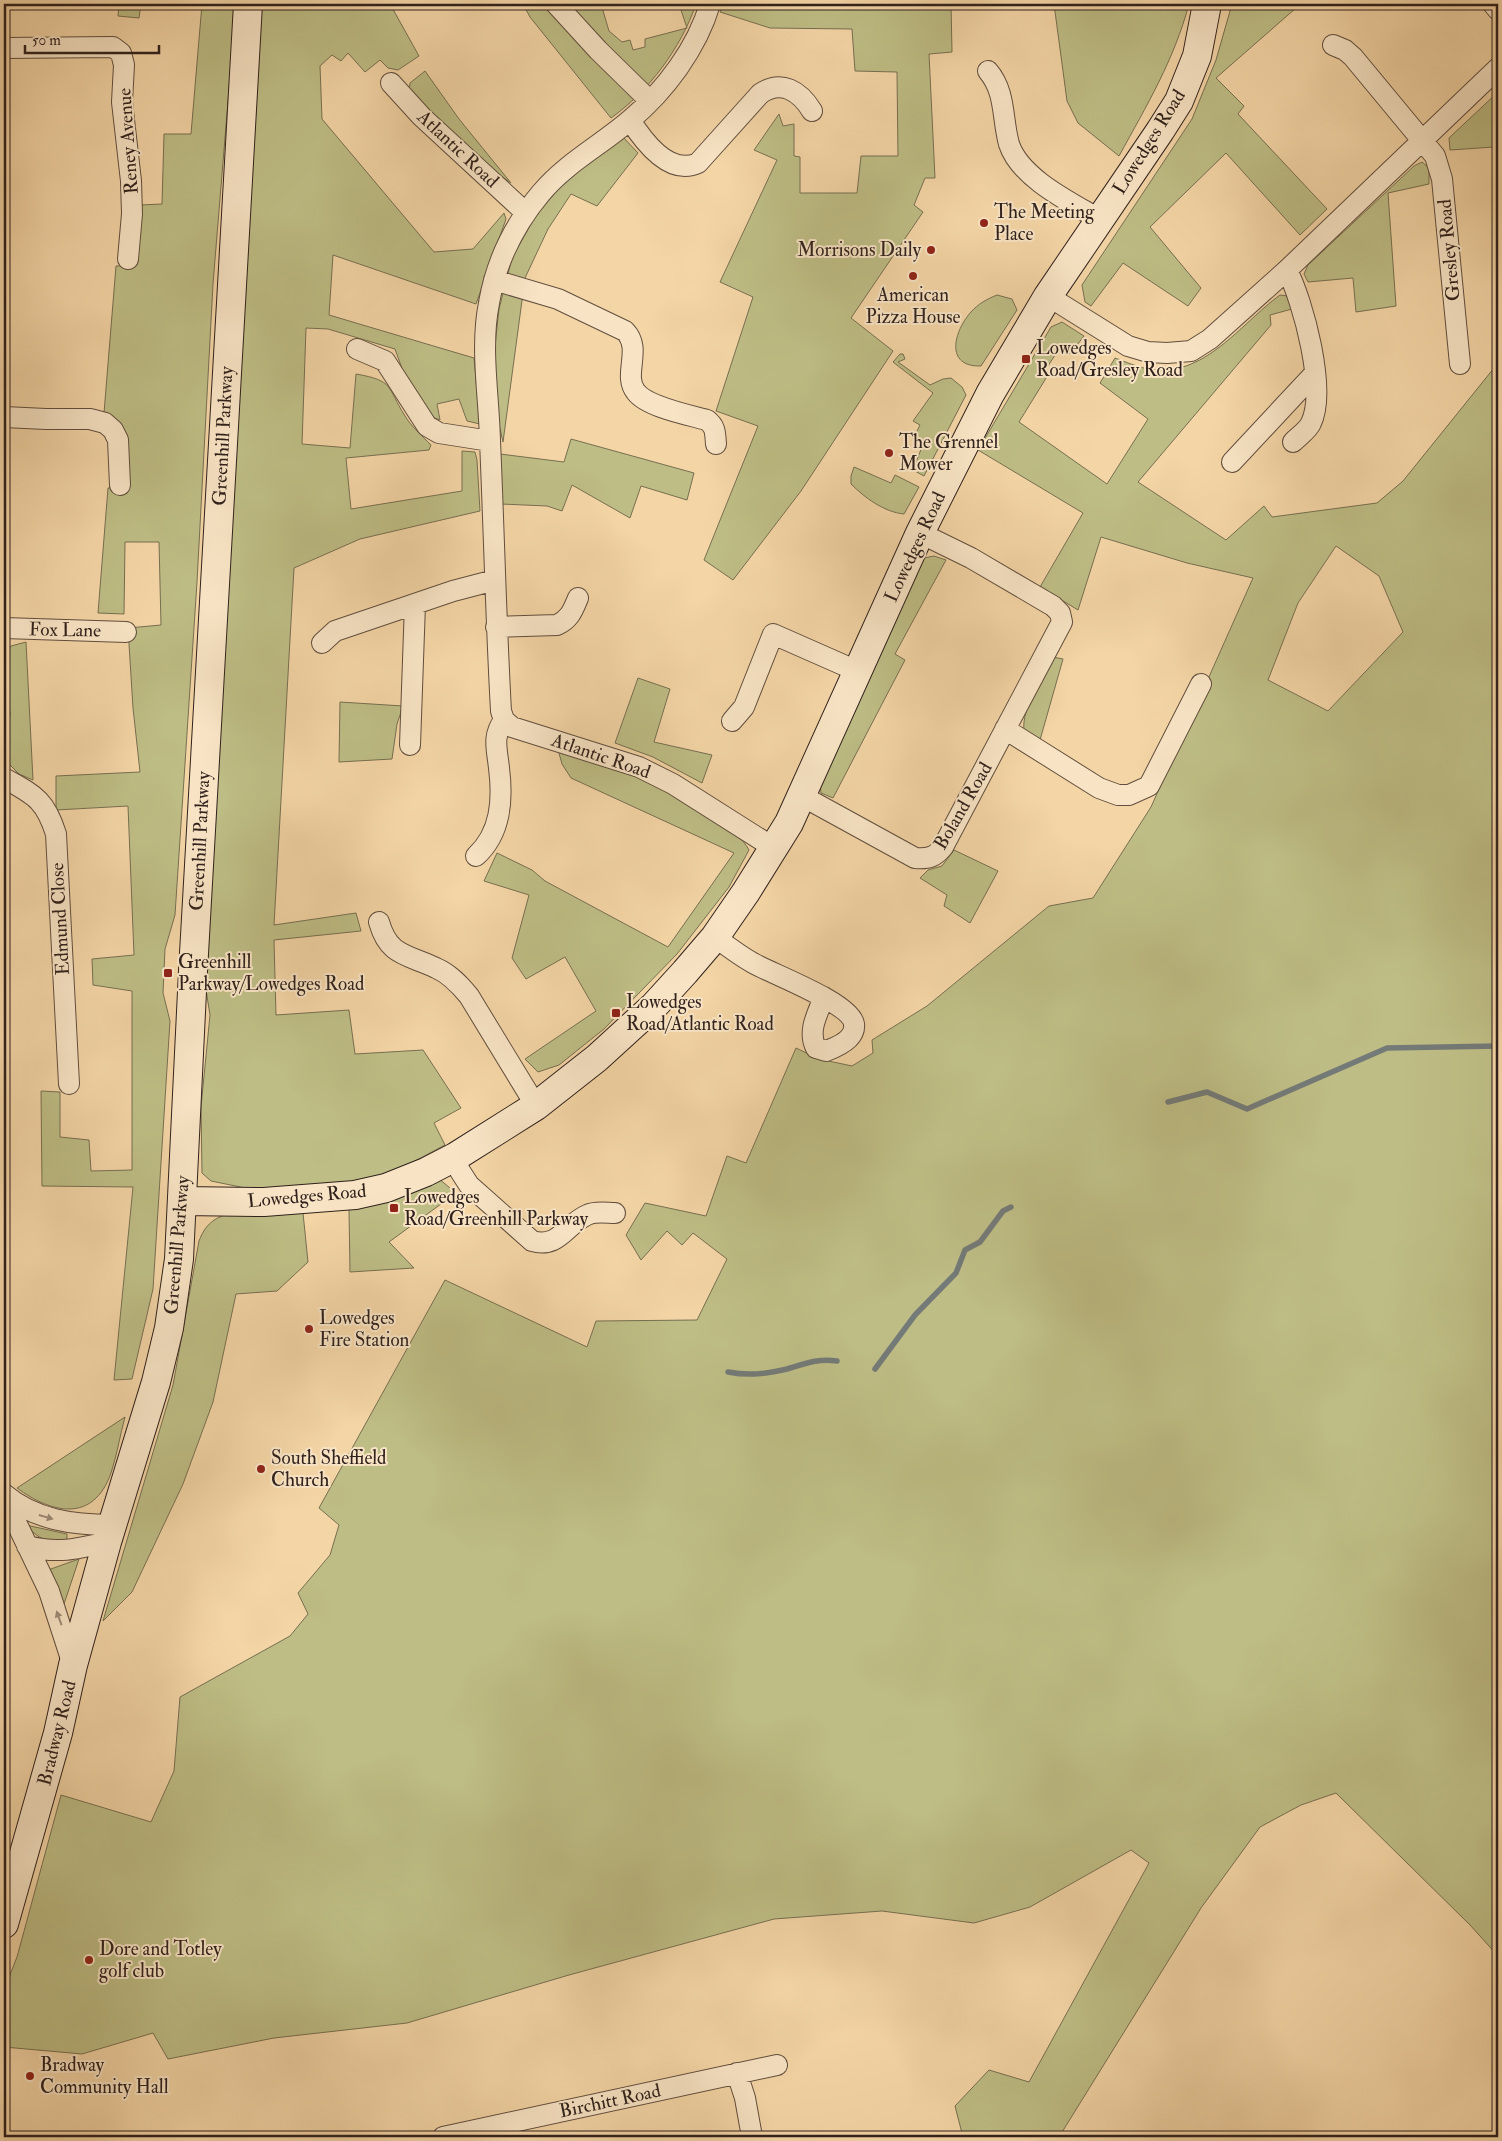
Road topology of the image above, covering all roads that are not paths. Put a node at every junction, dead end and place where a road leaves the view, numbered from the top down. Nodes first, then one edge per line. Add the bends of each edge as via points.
1 (248, 4) edge
2 (556, 4) edge
3 (710, 4) edge
4 (1207, 4) edge
5 (1493, 4) edge
6 (1498, 10) edge
7 (1333, 45) dead end
8 (4, 48) edge
9 (1498, 68) edge
10 (988, 71) dead end
11 (391, 84) dead end
12 (650, 101) junction
13 (812, 111) dead end
14 (630, 120) junction
15 (1422, 142) junction
16 (526, 213) junction
17 (1099, 220) junction
18 (128, 259) dead end
19 (1287, 270) junction
20 (494, 280) junction
21 (1048, 296) junction
22 (357, 349) dead end
23 (1460, 364) dead end
24 (1315, 373) junction
25 (4, 417) edge
26 (490, 441) junction
27 (1293, 442) dead end
28 (716, 444) dead end
29 (1232, 462) dead end
30 (120, 485) dead end
31 (920, 533) junction
32 (494, 580) junction
33 (578, 598) dead end
34 (415, 604) junction
35 (4, 628) edge
36 (496, 628) junction
37 (126, 632) dead end
38 (322, 643) dead end
39 (857, 671) junction
40 (1200, 684) dead end
41 (504, 720) junction
42 (732, 721) dead end
43 (1005, 729) junction
44 (410, 745) dead end
45 (4, 778) edge
46 (802, 796) junction
47 (774, 848) junction
48 (476, 856) dead end
49 (379, 922) dead end
50 (714, 937) junction
51 (824, 997) dead end
52 (69, 1084) dead end
53 (536, 1106) junction
54 (455, 1157) junction
55 (183, 1201) junction
56 (616, 1213) dead end
57 (4, 1496) edge
58 (110, 1534) junction
59 (27, 1546) junction
60 (74, 1664) junction
61 (4, 1924) edge
62 (777, 2064) dead end
63 (737, 2073) junction
64 (443, 2137) edge
65 (752, 2137) edge

1 - 55 main road, Greenhill Parkway
2 - 12 street
3 - 12 street via 692,46 674,74
4 - 17 main road, Lowedges Road via 1197,56 1179,100
5 - 6 street
7 - 15 street, Gresley Road via 1352,57
8 - 18 street, Reney Avenue via 113,48 121,53 124,65 122,102 131,181
9 - 15 street
10 - 17 street via 996,82 1009,144 1023,169
11 - 16 street, Atlantic Road
12 - 14 street
13 - 14 street via 805,99 792,90 777,86 768,88 698,163 689,167 680,167 666,160 641,138
14 - 16 street via 560,175
15 - 19 street
15 - 23 street, Gresley Road via 1435,156 1442,179
16 - 20 street via 513,233
17 - 21 main road, Lowedges Road
19 - 21 street via 1210,339 1191,351 1148,352 1128,346
19 - 24 street via 1303,308
20 - 26 street via 485,333
20 - 28 street via 558,299 625,330 633,345 632,384 636,392 655,404 707,420 714,425
21 - 31 main road, Lowedges Road via 990,394
22 - 26 street via 386,361 427,426 439,433
24 - 27 street via 1311,425
24 - 29 street
25 - 30 street via 90,419 106,423 118,440
26 - 32 street
31 - 39 main road, Lowedges Road
31 - 43 street, Boland Road via 971,558 1060,613 1062,622
32 - 34 street
32 - 36 street
33 - 36 street via 566,621 557,625
34 - 38 street via 335,631
34 - 44 street
35 - 37 street, Fox Lane
36 - 41 street
39 - 42 street via 776,627 744,707
39 - 46 main road, Lowedges Road
40 - 43 street via 1149,786 1129,795 1118,795 1100,788
41 - 47 street, Atlantic Road via 512,726 639,767 673,784
41 - 48 street via 495,737 501,782 499,818 485,848
43 - 46 street, Boland Road via 936,856 915,858
45 - 52 street, Edmund Close via 41,802 50,814 56,834
46 - 47 main road, Lowedges Road
47 - 50 main road, Lowedges Road
49 - 53 street via 383,937 400,954 438,968 469,996
50 - 51 street via 751,962
50 - 53 main road, Lowedges Road via 654,1006 597,1058
53 - 54 main road, Lowedges Road
54 - 55 main road, Lowedges Road via 386,1188 355,1195 264,1202
54 - 56 street via 469,1185 532,1240 542,1244 552,1242 588,1214
55 - 58 main road, Greenhill Parkway via 169,1328 147,1415
57 -> 58 street, Bradway Road via 40,1516
57 - 59 street, Bradway Road
58 - 59 street via 64,1551 45,1551
58 - 60 main road, Greenhill Parkway
60 -> 59 street, Bradway Road via 49,1591
60 - 61 main road, Bradway Road
62 - 63 street, Birchitt Road
63 - 64 street, Birchitt Road
63 - 65 street

